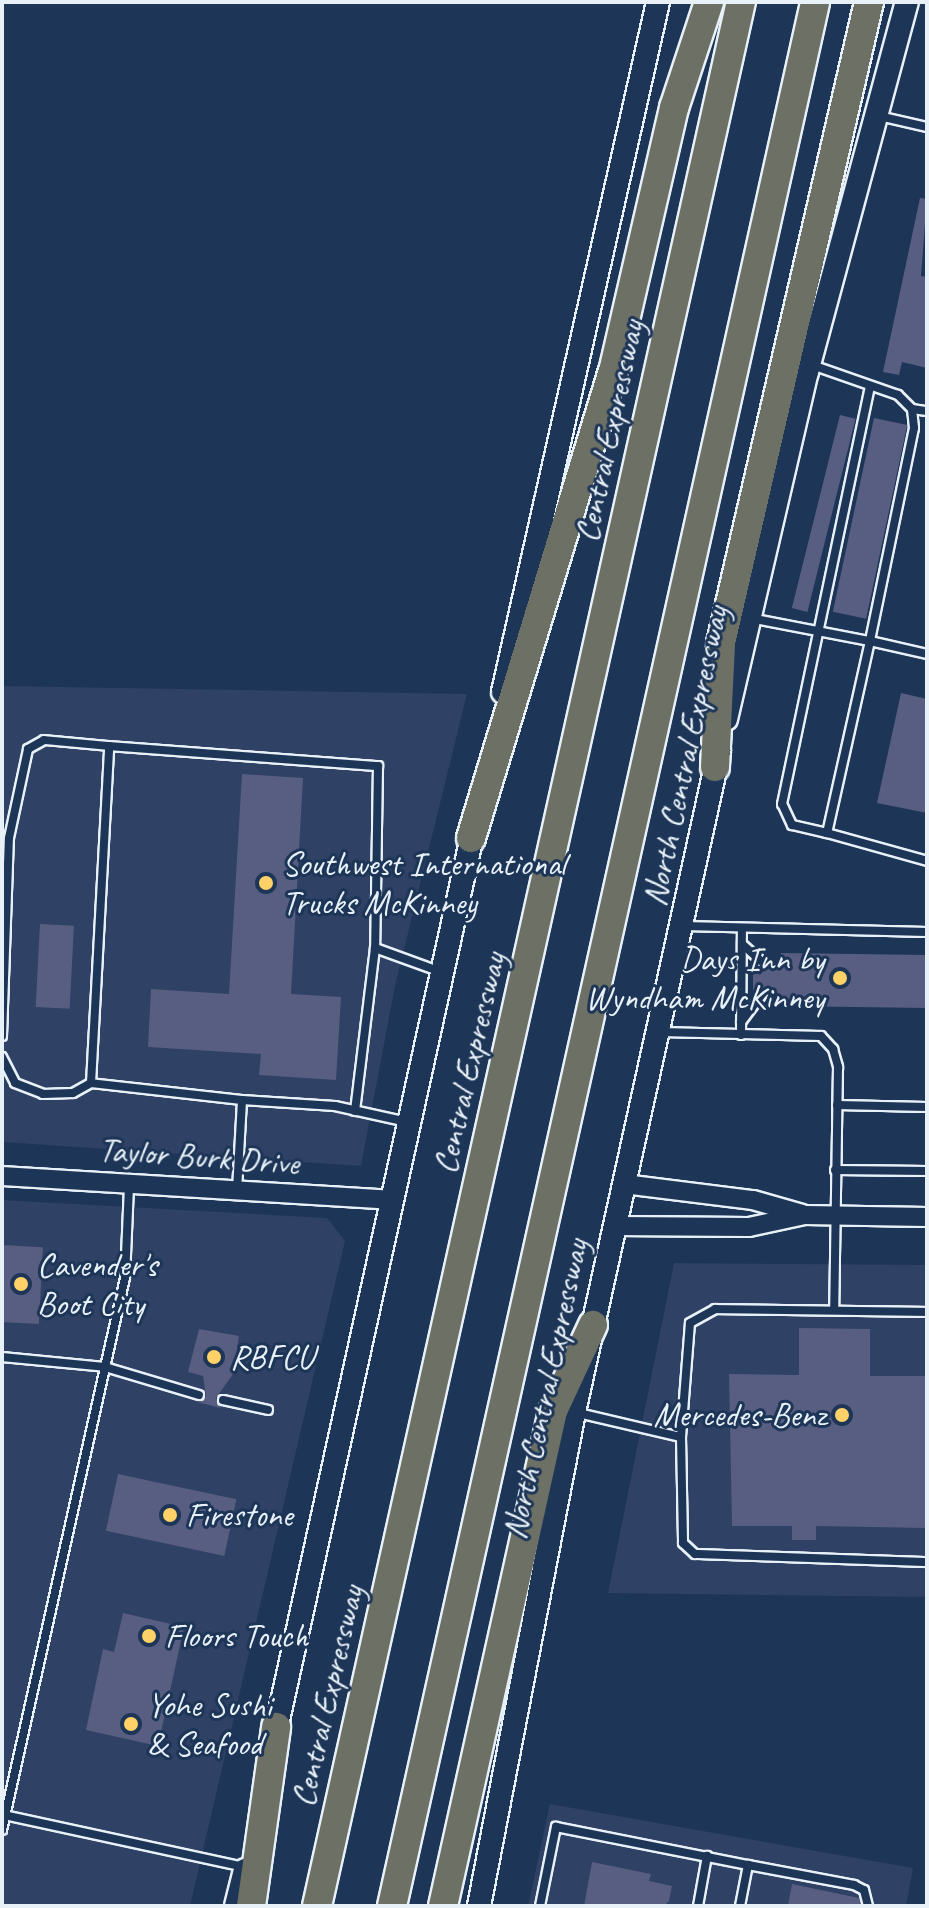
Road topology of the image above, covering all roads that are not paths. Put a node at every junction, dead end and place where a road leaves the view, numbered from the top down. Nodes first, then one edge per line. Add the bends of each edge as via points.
1 (658, 2) edge
2 (709, 2) edge
3 (741, 2) edge
4 (815, 2) edge
5 (869, 2) edge
6 (907, 2) edge
7 (879, 116) junction
8 (927, 127) edge
9 (809, 364) junction
10 (870, 386) junction
11 (912, 409) junction
12 (927, 411) edge
13 (750, 618) junction
14 (822, 632) junction
15 (870, 641) junction
16 (927, 654) edge
17 (109, 746) junction
18 (715, 767) junction
19 (827, 833) junction
20 (471, 838) junction
21 (927, 861) edge
22 (682, 926) junction
23 (742, 928) junction
24 (927, 932) edge
25 (742, 944) junction
26 (375, 948) junction
27 (762, 962) dead end
28 (442, 973) junction
29 (762, 994) dead end
30 (741, 1022) junction
31 (658, 1032) junction
32 (741, 1035) junction
33 (2, 1036) edge
34 (2, 1057) edge
35 (91, 1083) junction
36 (242, 1100) junction
37 (837, 1105) junction
38 (927, 1107) edge
39 (355, 1111) junction
40 (407, 1122) junction
41 (835, 1170) junction
42 (927, 1171) edge
43 (2, 1176) edge
44 (129, 1184) junction
45 (624, 1184) junction
46 (237, 1190) junction
47 (393, 1200) junction
48 (805, 1215) junction
49 (834, 1216) junction
50 (927, 1217) edge
51 (615, 1226) junction
52 (834, 1310) junction
53 (927, 1312) edge
54 (593, 1325) junction
55 (2, 1357) edge
56 (105, 1367) junction
57 (199, 1395) dead end
58 (223, 1400) dead end
59 (268, 1410) dead end
60 (574, 1412) junction
61 (681, 1437) junction
62 (927, 1562) edge
63 (276, 1727) junction
64 (4, 1815) edge
65 (2, 1830) edge
66 (707, 1856) junction
67 (748, 1865) junction
68 (245, 1867) junction
69 (236, 1906) edge
70 (251, 1906) edge
71 (317, 1906) edge
72 (392, 1906) edge
73 (443, 1906) edge
74 (479, 1906) edge
75 (540, 1906) edge
76 (698, 1906) edge
77 (740, 1906) edge
78 (868, 1906) edge

1 - 20 main road
2 - 20 highway via 674,108 613,372
3 - 71 highway, Central Expressway
4 - 72 highway
5 - 18 highway via 721,643
6 - 7 main road, North Central Expressway
7 - 8 lane
7 - 9 main road, North Central Expressway
9 - 10 lane
9 - 13 main road, North Central Expressway
10 - 11 lane via 898,395
10 - 14 lane
11 - 12 lane
11 - 15 lane via 914,428
13 - 14 lane
13 - 18 main road, North Central Expressway
14 - 15 lane
14 - 19 lane via 782,804 792,825
15 - 16 lane
15 - 19 lane
17 - 26 lane via 378,766
17 - 33 lane via 44,740 28,749 9,838
17 - 35 lane
18 - 22 main road, North Central Expressway
19 - 21 lane
20 - 28 main road
22 - 23 lane
22 - 31 main road, North Central Expressway
23 - 24 lane
23 - 25 lane
25 - 27 lane
25 - 30 lane
26 - 28 lane
26 - 39 lane
28 - 40 main road
29 - 30 lane
30 - 32 lane
31 - 32 lane
31 - 45 main road, North Central Expressway
32 - 37 lane via 821,1036 838,1067
34 - 35 lane via 15,1083 43,1094 73,1093
35 - 36 lane
36 - 39 lane
36 - 46 lane
37 - 38 lane
37 - 41 lane
39 - 40 lane
40 - 47 main road
41 - 42 lane
41 - 49 lane
43 - 44 street, Taylor Burk Drive
44 - 46 street, Taylor Burk Drive
44 - 56 lane via 125,1278
45 - 48 street via 753,1200
45 - 51 main road, North Central Expressway
46 - 47 street, Taylor Burk Drive
47 - 63 main road
48 - 49 street
48 - 51 street via 749,1227
49 - 50 street
49 - 52 lane
51 - 54 main road, North Central Expressway
52 - 53 lane
52 - 61 lane via 699,1314 686,1339
54 - 60 main road, North Central Expressway
54 - 73 highway via 553,1411
55 - 56 lane
56 - 57 lane
56 - 64 lane
58 - 59 lane
60 - 61 lane
60 - 74 main road, North Central Expressway
61 - 62 lane via 683,1543 695,1554
63 - 68 main road
63 - 70 highway
64 - 65 lane
64 - 68 lane
66 - 67 lane
66 - 75 lane via 556,1827
66 - 76 lane
67 - 77 lane
67 - 78 lane via 854,1885 864,1890
68 - 69 main road

